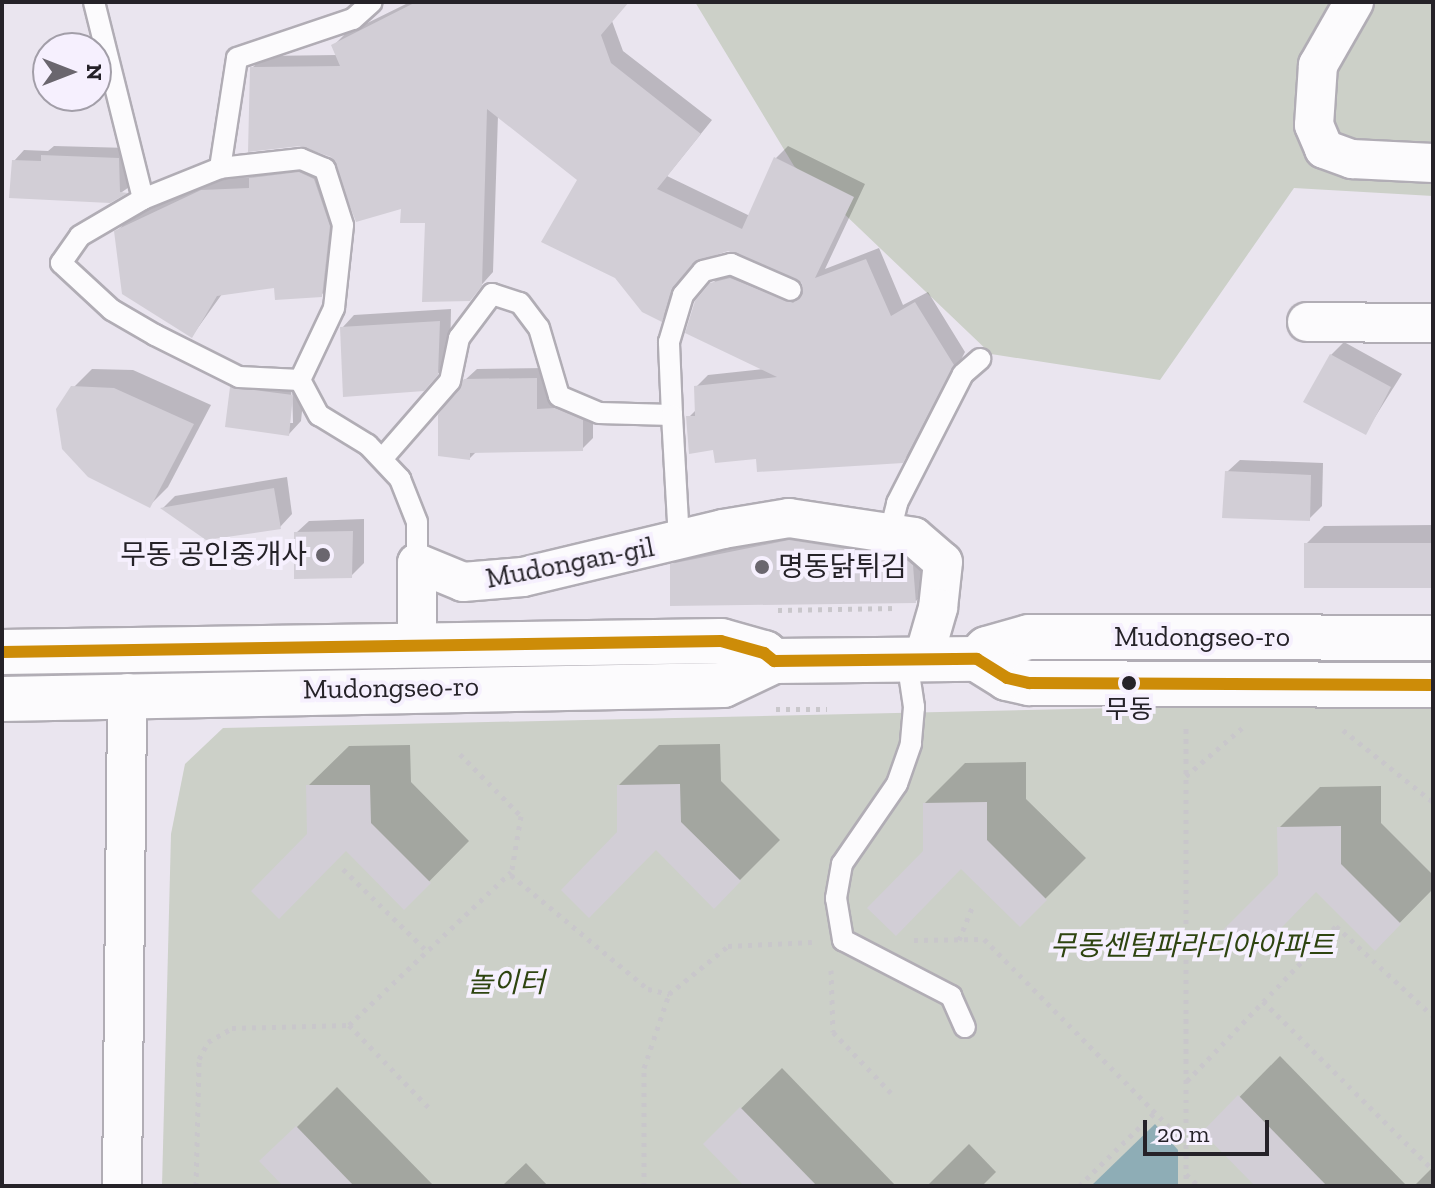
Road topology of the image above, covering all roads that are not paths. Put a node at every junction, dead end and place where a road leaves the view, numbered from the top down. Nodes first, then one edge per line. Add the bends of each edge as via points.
1 (94, 2) edge
2 (372, 2) edge
3 (1354, 2) edge
4 (1433, 163) edge
5 (220, 168) junction
6 (143, 199) junction
7 (791, 290) dead end
8 (1307, 322) dead end
9 (1433, 323) edge
10 (980, 359) dead end
11 (300, 380) junction
12 (672, 415) junction
13 (382, 459) junction
14 (890, 532) junction
15 (679, 541) junction
16 (417, 563) junction
17 (1433, 638) edge
18 (417, 645) junction
19 (2, 652) edge
20 (977, 659) junction
21 (915, 660) junction
22 (774, 661) junction
23 (1433, 685) edge
24 (127, 693) junction
25 (2, 699) edge
26 (965, 1027) dead end
27 (122, 1186) edge

1 - 6 lane
2 - 5 lane via 353,19 237,58
3 - 4 street via 1318,65 1314,125 1324,149 1352,159
5 - 6 lane
5 - 11 lane via 301,159 325,169 343,225 334,308
6 - 11 lane via 80,236 61,263 112,310 239,377
7 - 12 lane, Mudongan-gil via 731,264 703,271 683,295 669,342
8 - 9 street
10 - 14 lane via 963,374 950,398 897,503
11 - 13 lane via 319,415
12 - 13 lane via 599,413 559,396 539,328 520,303 492,294 459,338 450,381
12 - 15 lane, Mudongan-gil
13 - 16 lane via 400,479 417,522
14 - 15 street, Mudongan-gil via 789,518
14 - 21 street, Mudongan-gil via 914,537 943,562 938,608
15 - 16 street, Mudongan-gil via 523,577 463,582
16 - 18 street
17 - 20 main road, Mudongseo-ro via 1029,637 987,649
18 - 19 main road, Mudongseo-ro
18 - 22 main road, Mudongseo-ro via 721,641
20 - 21 main road, Mudongseo-ro
20 - 23 main road, Mudongseo-ro via 1007,678 1029,683
21 - 22 main road, Mudongseo-ro
21 - 26 lane via 911,744 897,784 842,864 836,940 951,996
22 - 24 main road, Mudongseo-ro via 723,685
24 - 25 main road, Mudongseo-ro
24 - 27 street

